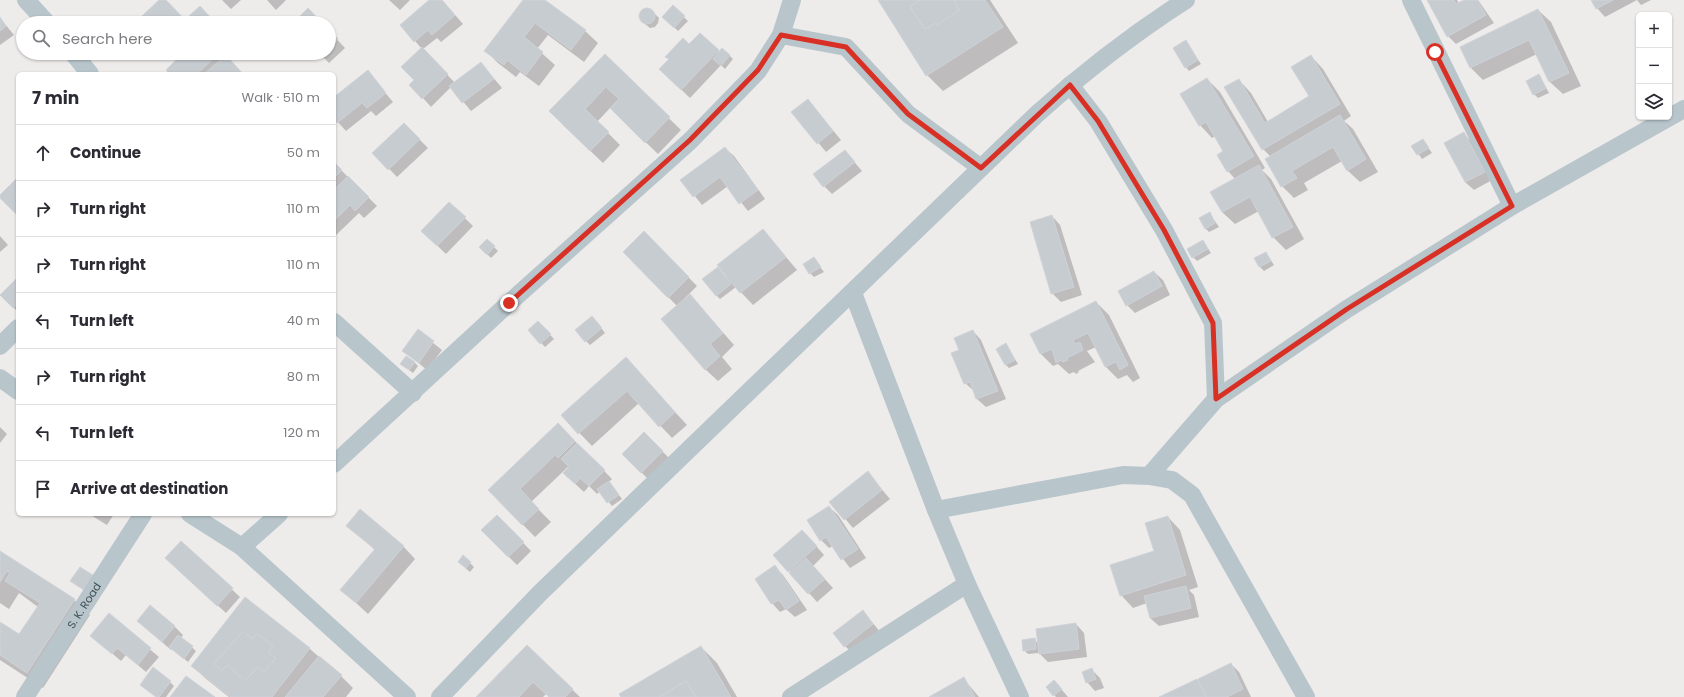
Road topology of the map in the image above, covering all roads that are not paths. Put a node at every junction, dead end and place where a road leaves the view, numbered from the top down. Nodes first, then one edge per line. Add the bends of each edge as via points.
1 (26, 0) edge
2 (792, 0) edge
3 (1186, 0) edge
4 (1411, 0) edge
5 (41, 16) edge
6 (781, 35) junction
7 (78, 60) edge
8 (88, 72) edge
9 (1070, 85) junction
10 (1684, 109) edge
11 (981, 168) junction
12 (1512, 206) junction
13 (853, 293) junction
14 (336, 324) edge
15 (16, 330) edge
16 (0, 346) edge
17 (0, 378) edge
18 (16, 390) edge
19 (413, 393) junction
20 (1216, 399) junction
21 (336, 462) edge
22 (1149, 476) junction
23 (936, 510) junction
24 (142, 516) edge
25 (193, 516) edge
26 (277, 516) edge
27 (242, 548) junction
28 (967, 584) junction
29 (24, 697) edge
30 (407, 697) edge
31 (440, 697) edge
32 (791, 697) edge
33 (1020, 697) edge
34 (1306, 697) edge

1 - 5 street
2 - 6 street
3 - 9 street via 1142,28
4 - 12 street
6 - 11 street via 846,47 908,114
6 - 19 street via 758,70 690,140
7 - 8 street
9 - 11 street
9 - 20 street via 1098,121 1156,216 1213,323
10 - 12 street
11 - 13 street
12 - 20 street via 1347,309
13 - 23 street
13 - 31 street via 540,593
14 - 19 street
15 - 16 street
17 - 18 street
19 - 21 street
20 - 22 street
22 - 23 street via 1123,475
22 - 34 street via 1172,480 1192,495
23 - 28 street
24 - 29 street, S. K. Road
25 - 27 street
26 - 27 street
27 - 30 street
28 - 32 street
28 - 33 street

